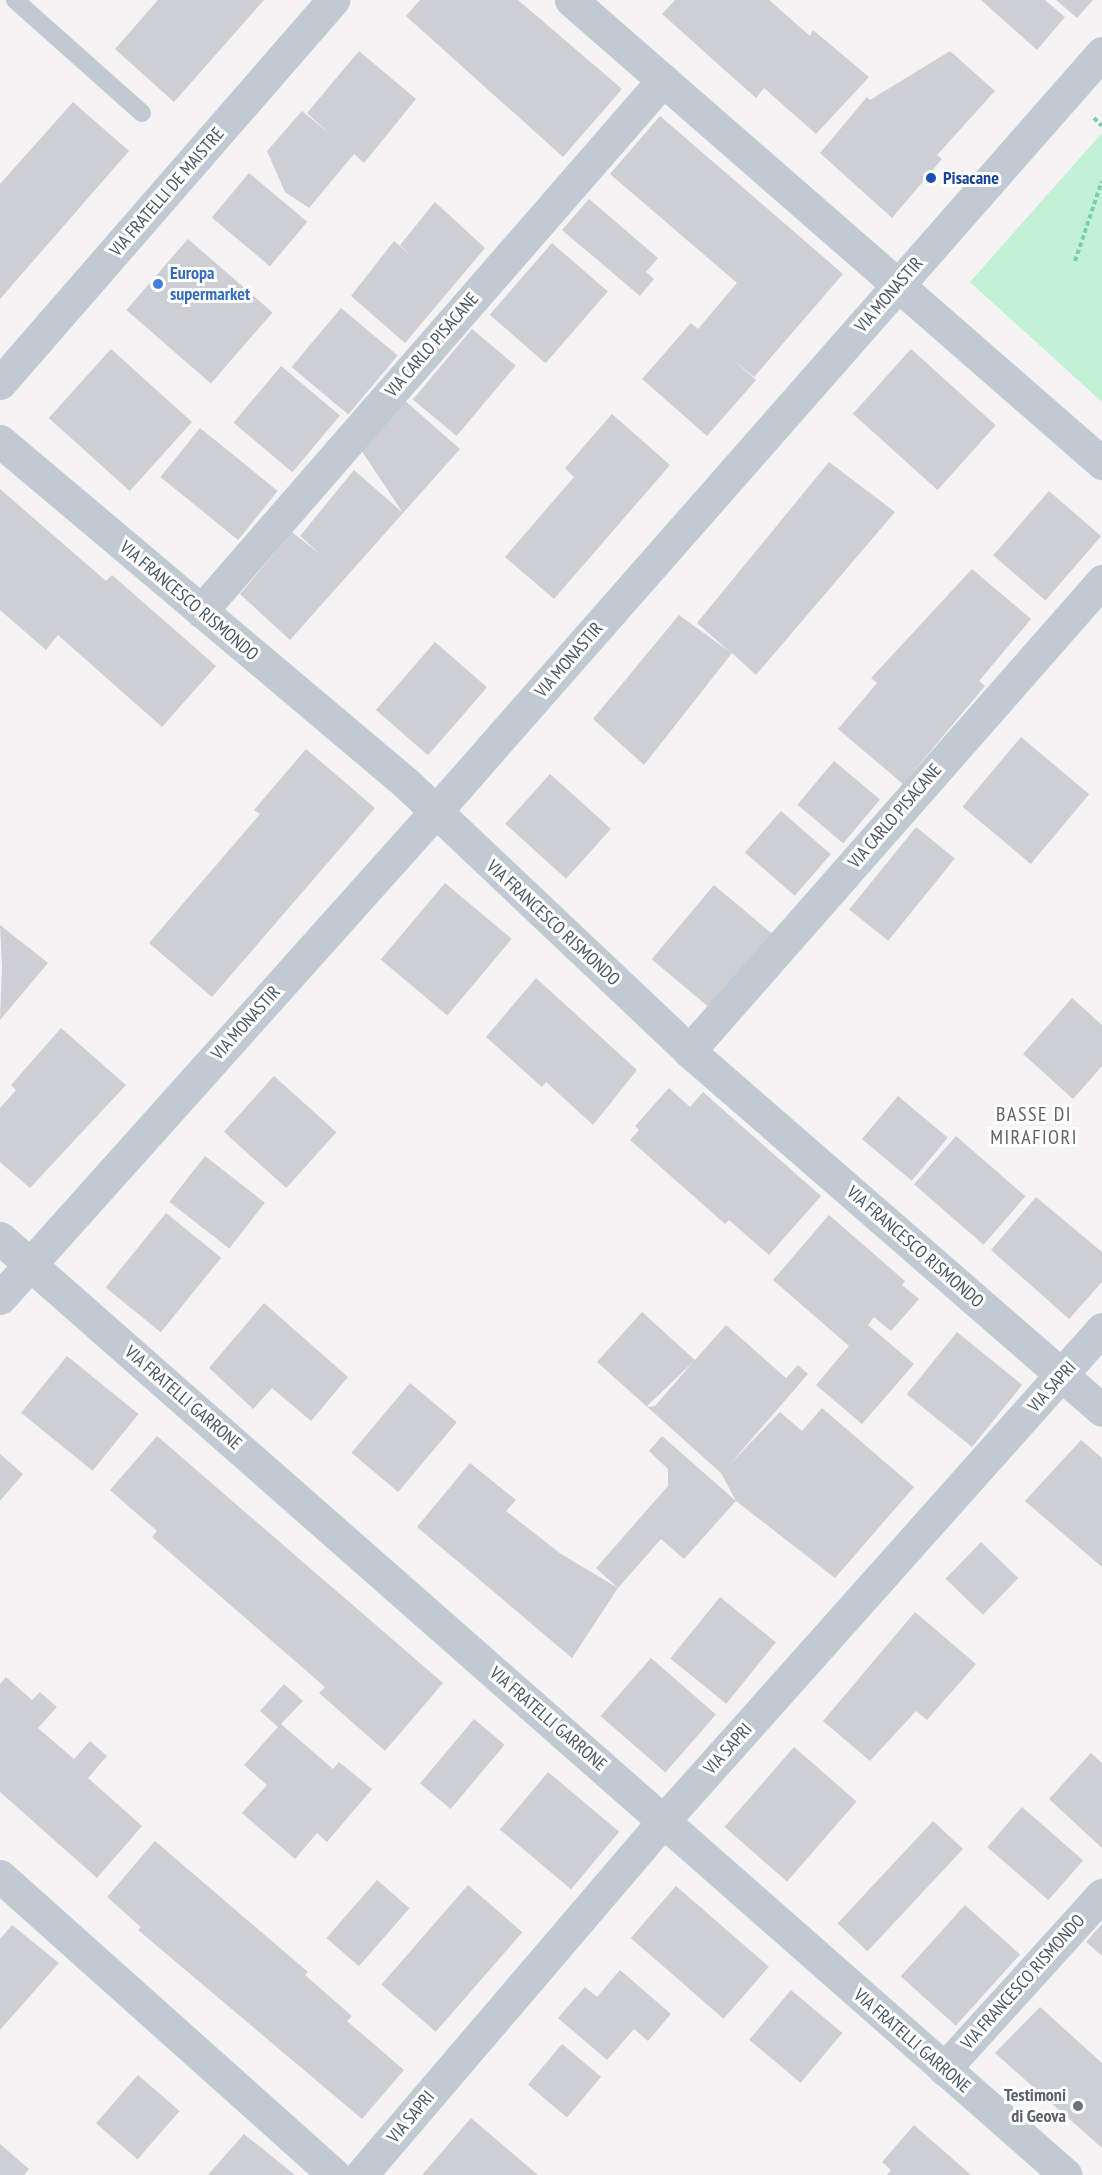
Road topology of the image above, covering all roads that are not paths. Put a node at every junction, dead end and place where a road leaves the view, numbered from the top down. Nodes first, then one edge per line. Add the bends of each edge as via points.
1 (15, 0) edge
2 (333, 0) edge
3 (571, 0) edge
4 (1102, 53) edge
5 (663, 80) junction
6 (142, 113) dead end
7 (899, 284) junction
8 (0, 383) edge
9 (0, 441) edge
10 (1102, 463) edge
11 (1102, 581) edge
12 (201, 611) junction
13 (436, 811) junction
14 (689, 1051) junction
15 (0, 1238) edge
16 (30, 1263) junction
17 (0, 1298) edge
18 (1102, 1329) edge
19 (1063, 1375) junction
20 (1102, 1410) edge
21 (664, 1820) junction
22 (0, 1876) edge
23 (1102, 1895) edge
24 (944, 2069) junction
25 (335, 2175) edge
26 (361, 2175) edge
27 (1066, 2175) edge

1 - 6 lane
2 - 8 street, VIA FRATELLI DE MAISTRE
3 - 5 street
4 - 7 street, VIA MONASTIR
5 - 7 street
5 - 12 street, VIA CARLO PISACANE
7 - 10 street
7 - 13 street, VIA MONASTIR
9 - 12 street, VIA FRANCESCO RISMONDO
11 - 14 street, VIA CARLO PISACANE
12 - 13 street, VIA FRANCESCO RISMONDO
13 - 14 street, VIA FRANCESCO RISMONDO
13 - 16 street, VIA MONASTIR
14 - 19 street, VIA FRANCESCO RISMONDO
15 - 16 street, VIA FRATELLI GARRONE
16 - 17 street
16 - 21 street, VIA FRATELLI GARRONE
18 - 19 street, VIA SAPRI
19 - 20 street, VIA FRANCESCO RISMONDO
19 - 21 street, VIA SAPRI
21 - 24 street, VIA FRATELLI GARRONE
21 - 26 street, VIA SAPRI
22 - 25 street
23 - 24 street, VIA FRANCESCO RISMONDO
24 - 27 street, VIA FRATELLI GARRONE

